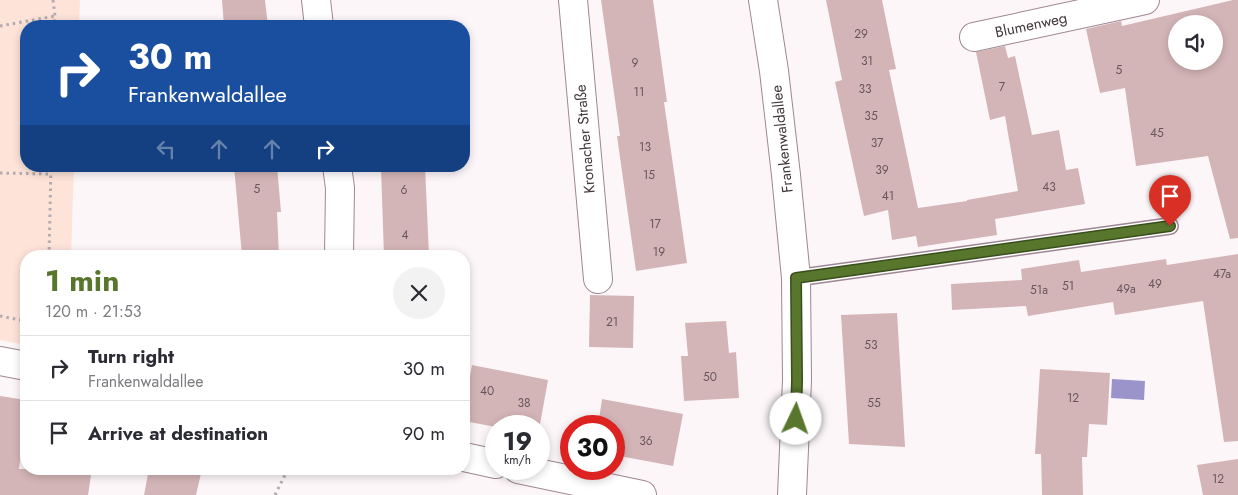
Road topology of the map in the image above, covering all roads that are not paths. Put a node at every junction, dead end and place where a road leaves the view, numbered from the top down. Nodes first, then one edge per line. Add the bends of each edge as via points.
1 (316, 0) edge
2 (573, 0) edge
3 (763, 0) edge
4 (1145, 0) edge
5 (318, 20) edge
6 (974, 37) dead end
7 (338, 172) edge
8 (1170, 226) dead end
9 (339, 250) edge
10 (796, 278) junction
11 (598, 279) dead end
12 (0, 361) edge
13 (20, 365) edge
14 (470, 458) edge
15 (485, 462) edge
16 (550, 477) edge
17 (605, 491) edge
18 (642, 495) edge
19 (792, 495) edge

1 - 5 street
2 - 11 street, Kronacher Straße
3 - 10 street, Frankenwaldallee via 774,71
4 - 6 street, Blumenweg
7 - 9 street
8 - 10 lane
10 - 19 street, Frankenwaldallee via 797,380
12 - 13 street
14 - 15 street
16 - 17 street
17 - 18 street

